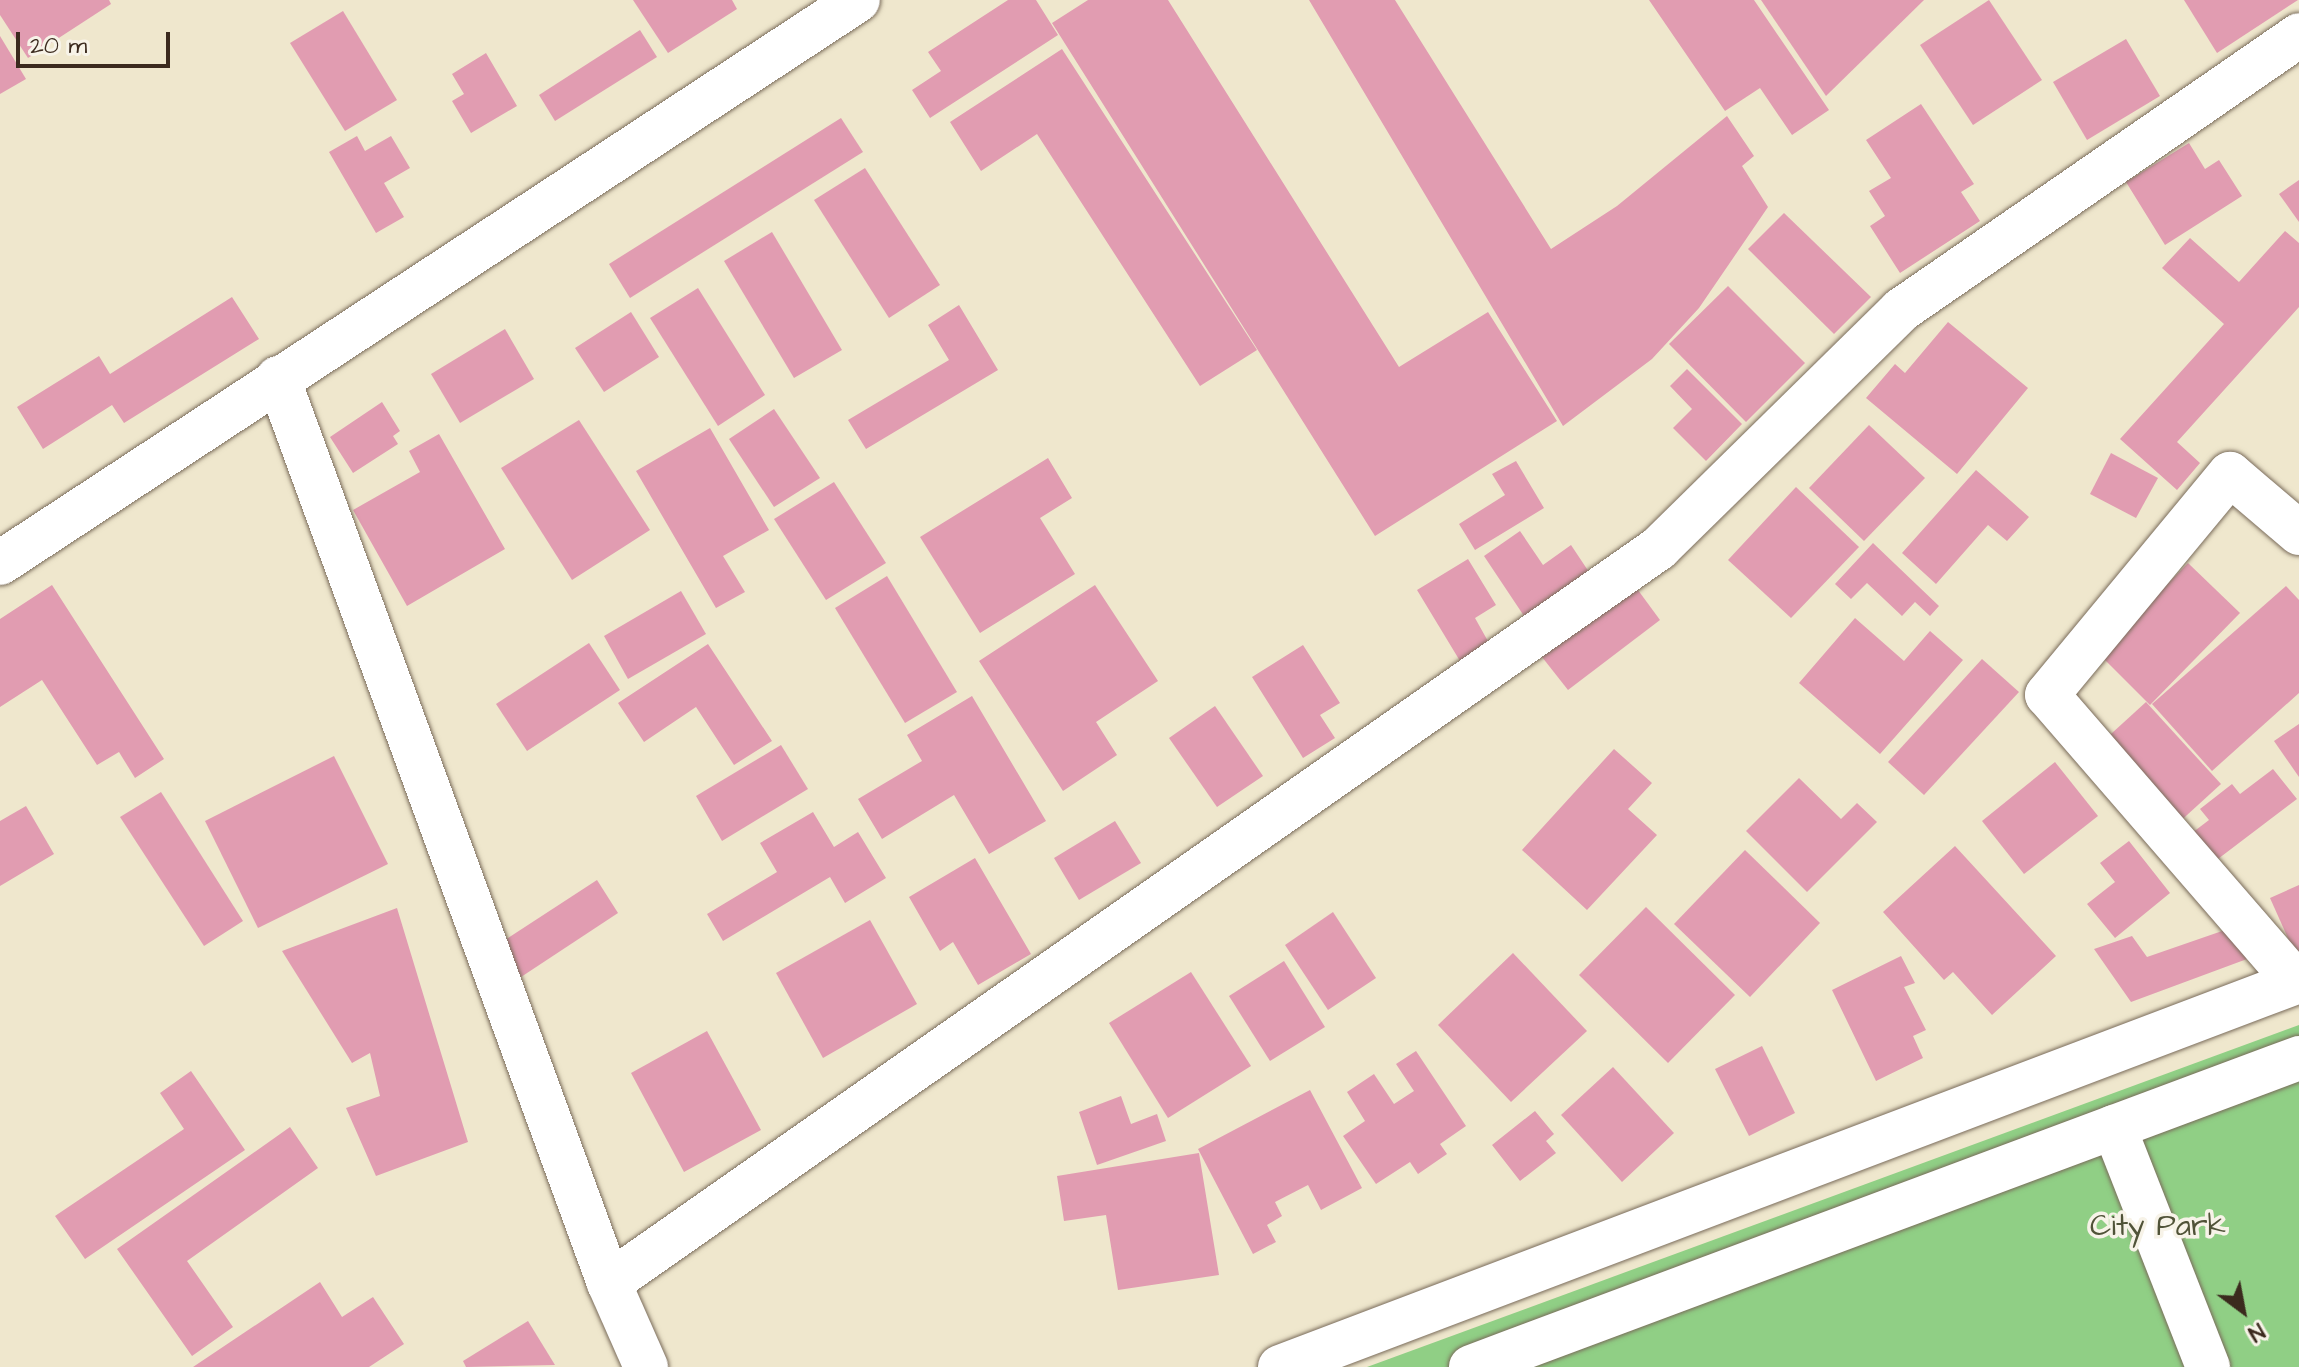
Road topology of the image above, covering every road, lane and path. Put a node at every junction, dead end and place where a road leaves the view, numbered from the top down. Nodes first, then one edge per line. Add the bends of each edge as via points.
1 (858, 0) edge
2 (2299, 35) edge
3 (278, 378) junction
4 (2299, 533) edge
5 (0, 563) edge
6 (2298, 982) edge
7 (2299, 1058) edge
8 (2114, 1127) junction
9 (609, 1283) junction
10 (646, 1367) edge
11 (1280, 1367) edge
12 (1471, 1367) edge
13 (2208, 1367) edge

1 - 3 street
2 - 9 street via 1901,310 1659,548
3 - 5 street
3 - 9 street
4 - 6 street via 2230,474 2047,695
6 - 11 street
7 - 8 street
8 - 12 street
8 - 13 street
9 - 10 street

